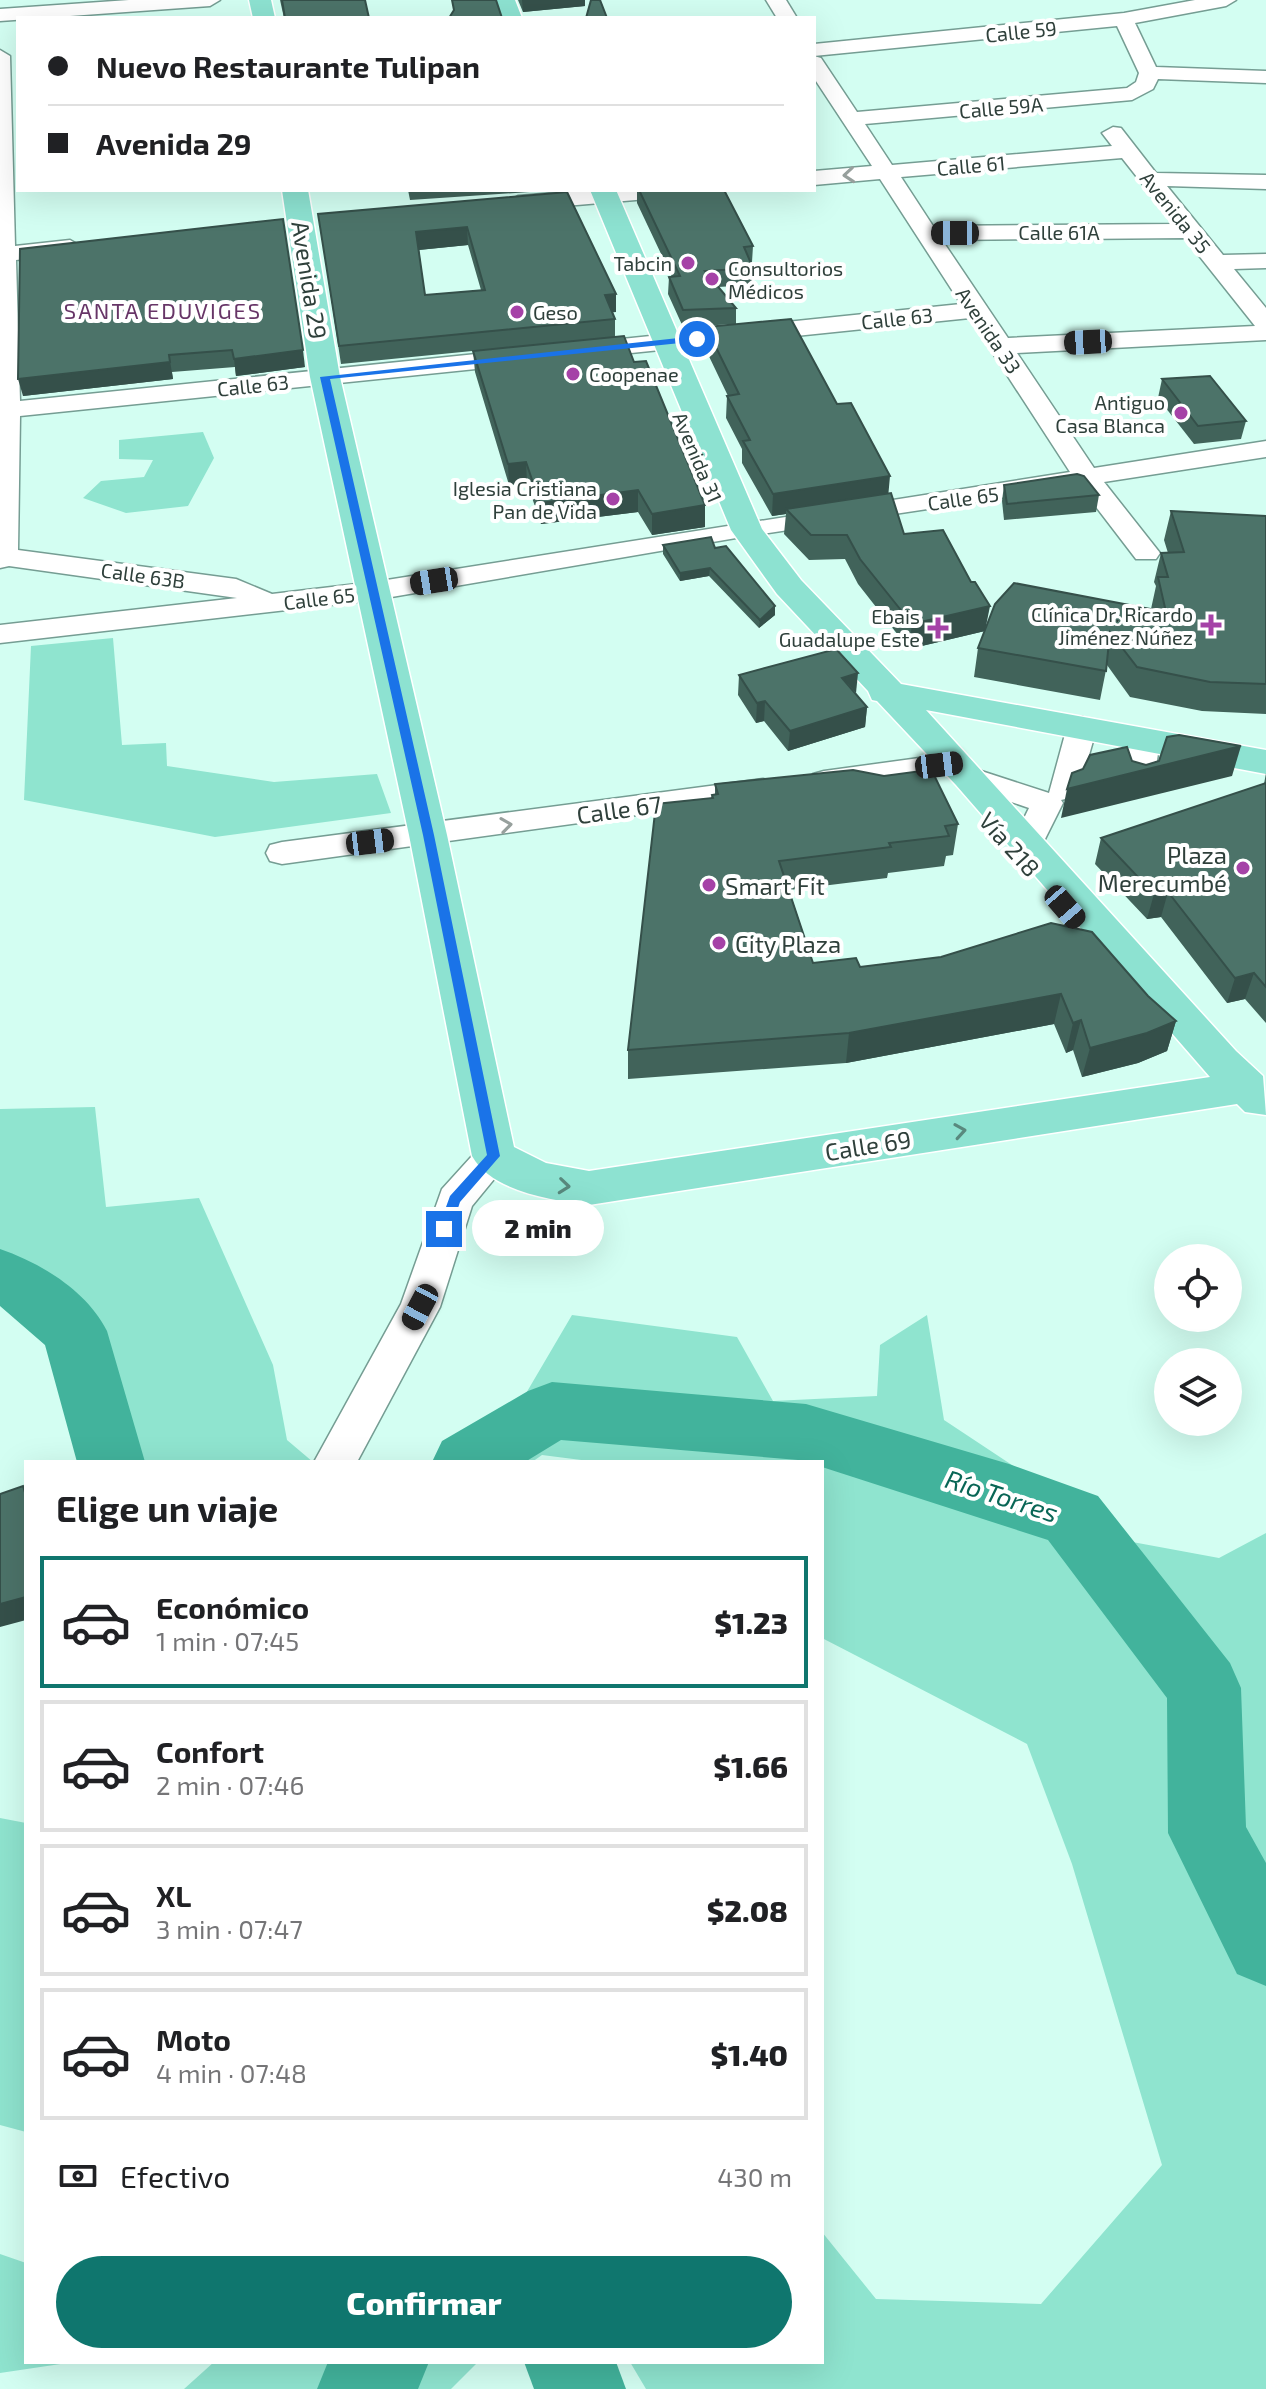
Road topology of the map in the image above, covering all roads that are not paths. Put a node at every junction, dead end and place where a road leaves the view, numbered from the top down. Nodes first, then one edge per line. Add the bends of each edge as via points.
1 (210, 0) edge
2 (1226, 0) edge
3 (1036, 9) dead end
4 (0, 15) edge
5 (1124, 19) junction
6 (1052, 28) junction
7 (816, 50) edge
8 (0, 56) edge
9 (816, 65) edge
10 (1266, 77) edge
11 (1147, 79) junction
12 (1087, 100) junction
13 (852, 119) junction
14 (7, 128) edge
15 (1127, 151) junction
16 (883, 172) junction
17 (816, 178) edge
18 (1150, 179) junction
19 (1266, 182) edge
20 (295, 192) edge
21 (620, 192) edge
22 (594, 193) edge
23 (491, 206) edge
24 (2, 207) edge
25 (1192, 231) junction
26 (925, 233) junction
27 (99, 244) edge
28 (6, 254) junction
29 (1266, 261) edge
30 (1217, 262) junction
31 (975, 310) junction
32 (1266, 324) edge
33 (1266, 333) edge
34 (657, 343) junction
35 (1000, 346) junction
36 (3, 358) edge
37 (325, 377) junction
38 (7, 410) junction
39 (4, 443) edge
40 (1266, 449) edge
41 (1088, 479) junction
42 (739, 532) junction
43 (1146, 553) dead end
44 (2, 558) edge
45 (374, 591) junction
46 (281, 603) junction
47 (824, 624) junction
48 (0, 634) edge
49 (882, 690) junction
50 (1082, 727) junction
51 (1145, 739) junction
52 (1266, 762) edge
53 (955, 769) junction
54 (1138, 782) edge
55 (1063, 790) dead end
56 (428, 835) junction
57 (282, 853) dead end
58 (1245, 1085) edge
59 (494, 1156) junction
60 (336, 1460) edge

1 - 4 street
2 - 5 street, Calle 59
3 - 6 street
5 - 6 street, Calle 59
5 - 11 street
6 - 7 street, Calle 59
8 - 14 street
9 - 13 street, Avenida 33
10 - 11 street, Calle 59A
11 - 12 street, Calle 59A via 1132,94
12 - 13 street, Calle 59A
12 - 15 street, Avenida 35
13 - 16 street, Avenida 33
14 - 24 street
15 - 16 street, Calle 61
15 - 18 street, Avenida 35
16 -> 17 street, Calle 61
16 - 26 street, Avenida 33
18 - 19 street
18 - 25 street, Avenida 35
20 - 37 main road, Avenida 29 via 296,223
21 - 22 street
22 - 23 street
22 - 34 main road, Avenida 31
24 - 28 street
25 - 26 street, Calle 61A
25 - 30 street, Avenida 35
26 - 31 street, Avenida 33
27 - 28 street
28 - 36 street
29 - 30 street
30 - 32 street, Avenida 35
31 - 34 street, Calle 63
31 - 35 street, Avenida 33
33 - 35 street
34 - 37 street, Calle 63
34 - 42 main road, Avenida 31
35 - 41 street, Avenida 33
36 - 38 street
37 - 38 street, Calle 63
37 - 45 main road, Avenida 29
38 - 39 street
39 - 44 street
40 - 41 street, Calle 65
41 - 42 street, Calle 65
41 - 43 street, Avenida 33
42 - 45 street, Calle 65
42 - 47 main road, Avenida 31
42 - 49 main road, Avenida 31 via 777,591
44 - 46 street, Calle 63B via 236,588
45 - 46 street, Calle 65
45 - 56 main road, Avenida 29
46 - 48 street, Calle 65
47 - 49 main road, Avenida 31
47 - 50 main road via 910,668
49 - 50 main road
49 - 53 main road, Vía 218
50 - 51 main road
50 - 53 main road via 1009,729 985,741
50 - 55 street
51 - 52 main road
51 - 54 street
56 -> 53 street, Calle 67
53 - 58 main road, Vía 218
53 - 58 main road, Vía 218 via 1155,1011
56 - 57 street, Calle 67
56 - 59 main road, Avenida 29
59 -> 58 main road, Calle 69 via 516,1172 548,1184 589,1188
59 - 60 street via 455,1199 420,1307

